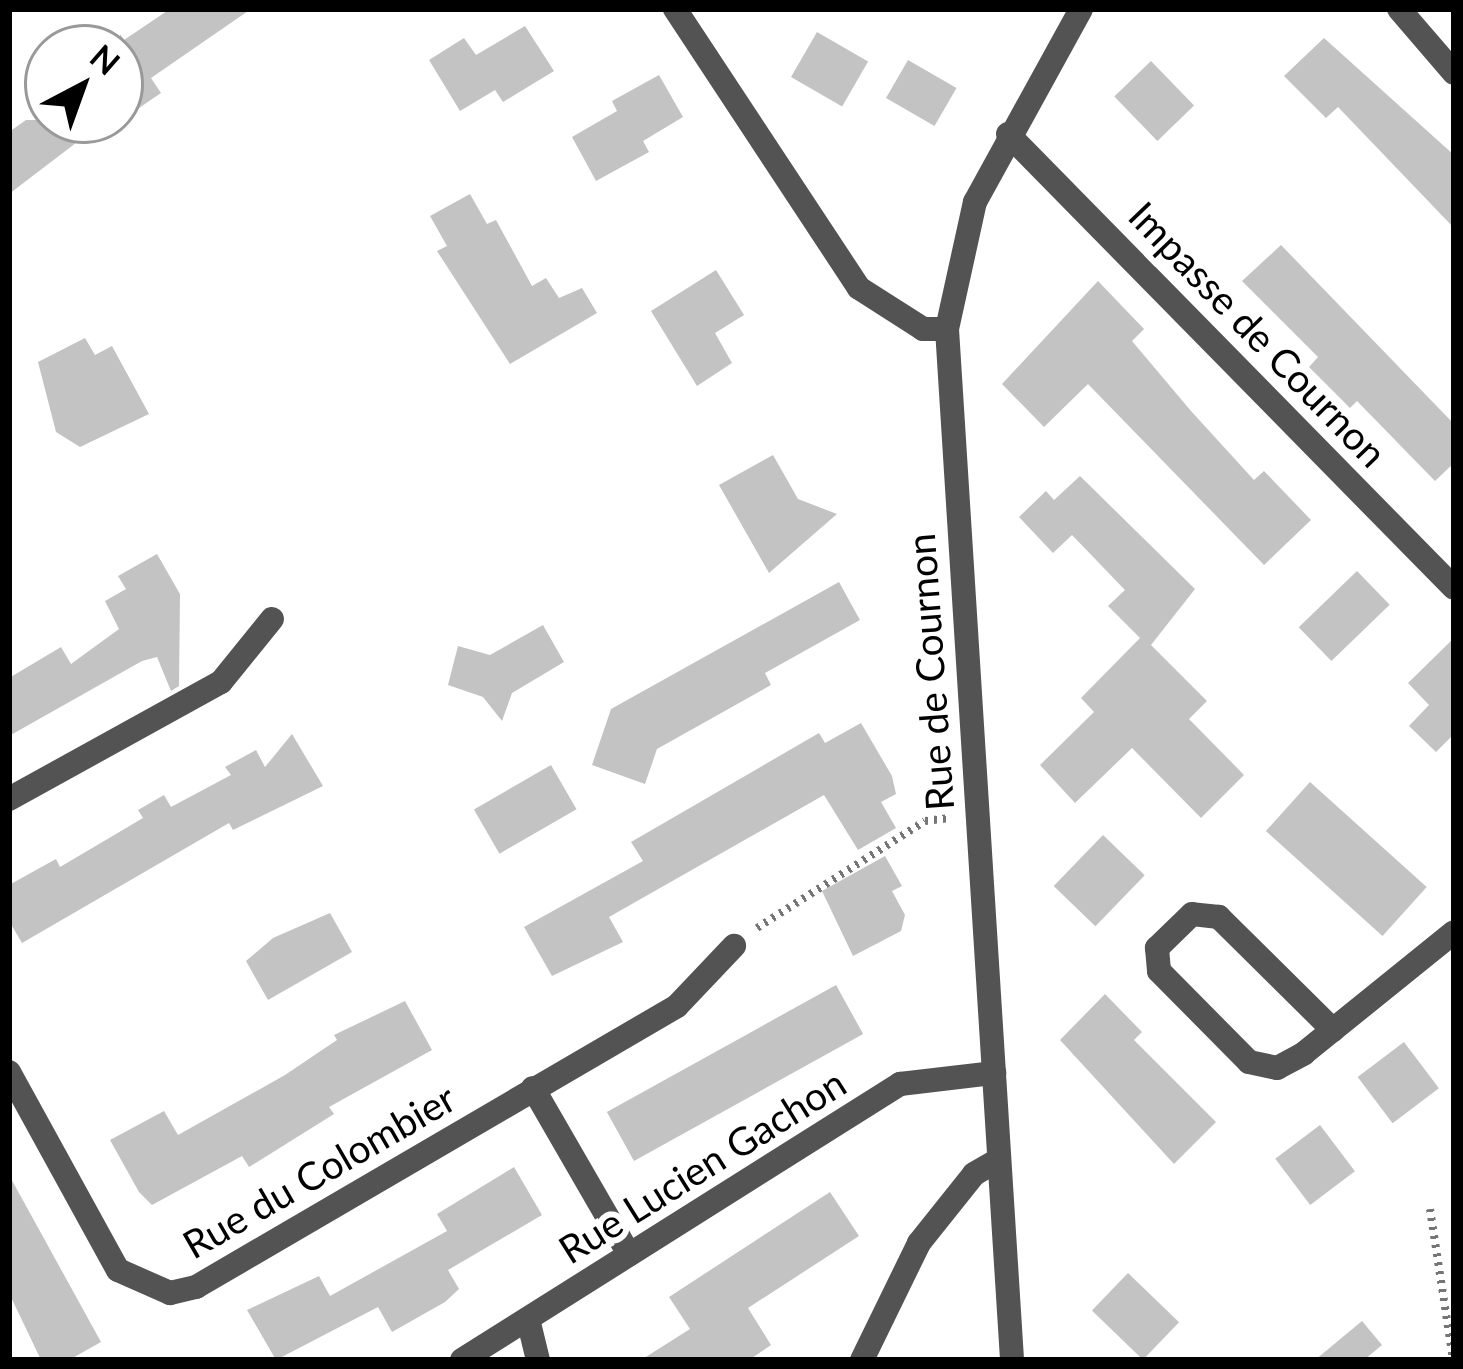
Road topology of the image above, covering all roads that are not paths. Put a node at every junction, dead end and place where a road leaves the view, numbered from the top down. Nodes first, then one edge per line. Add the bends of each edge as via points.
1 (675, 9) edge
2 (1081, 9) edge
3 (1399, 9) edge
4 (1454, 73) edge
5 (1008, 134) junction
6 (947, 329) junction
7 (1454, 588) edge
8 (272, 619) dead end
9 (9, 799) edge
10 (1454, 932) edge
11 (734, 946) road end
12 (1333, 1030) junction
13 (9, 1072) edge
14 (994, 1073) junction
15 (533, 1088) junction
16 (998, 1160) junction
17 (629, 1254) junction
18 (528, 1319) junction
19 (462, 1360) edge
20 (538, 1360) edge
21 (862, 1360) edge
22 (1012, 1360) edge

1 - 6 street via 859,288 923,329
2 - 5 street, Rue de Cournon
3 - 4 street
5 - 6 street, Rue de Cournon via 975,202
5 - 7 street, Impasse de Cournon
6 - 14 street, Rue de Cournon
8 - 9 street via 221,682
10 - 12 street
11 - 15 street, Rue du Colombier via 677,1006
12 - 12 street via 1277,1068 1249,1062 1159,971 1157,948 1192,914 1219,917
13 - 15 street, Rue du Colombier via 118,1270 170,1293 196,1287
14 - 16 street, Rue de Cournon
14 - 17 street, Rue Lucien Gachon via 900,1084
15 - 17 street
16 - 21 street via 974,1174 919,1243
16 - 22 street, Rue de Cournon
17 - 18 street, Rue Lucien Gachon
18 - 19 street, Rue Lucien Gachon
18 - 20 street

